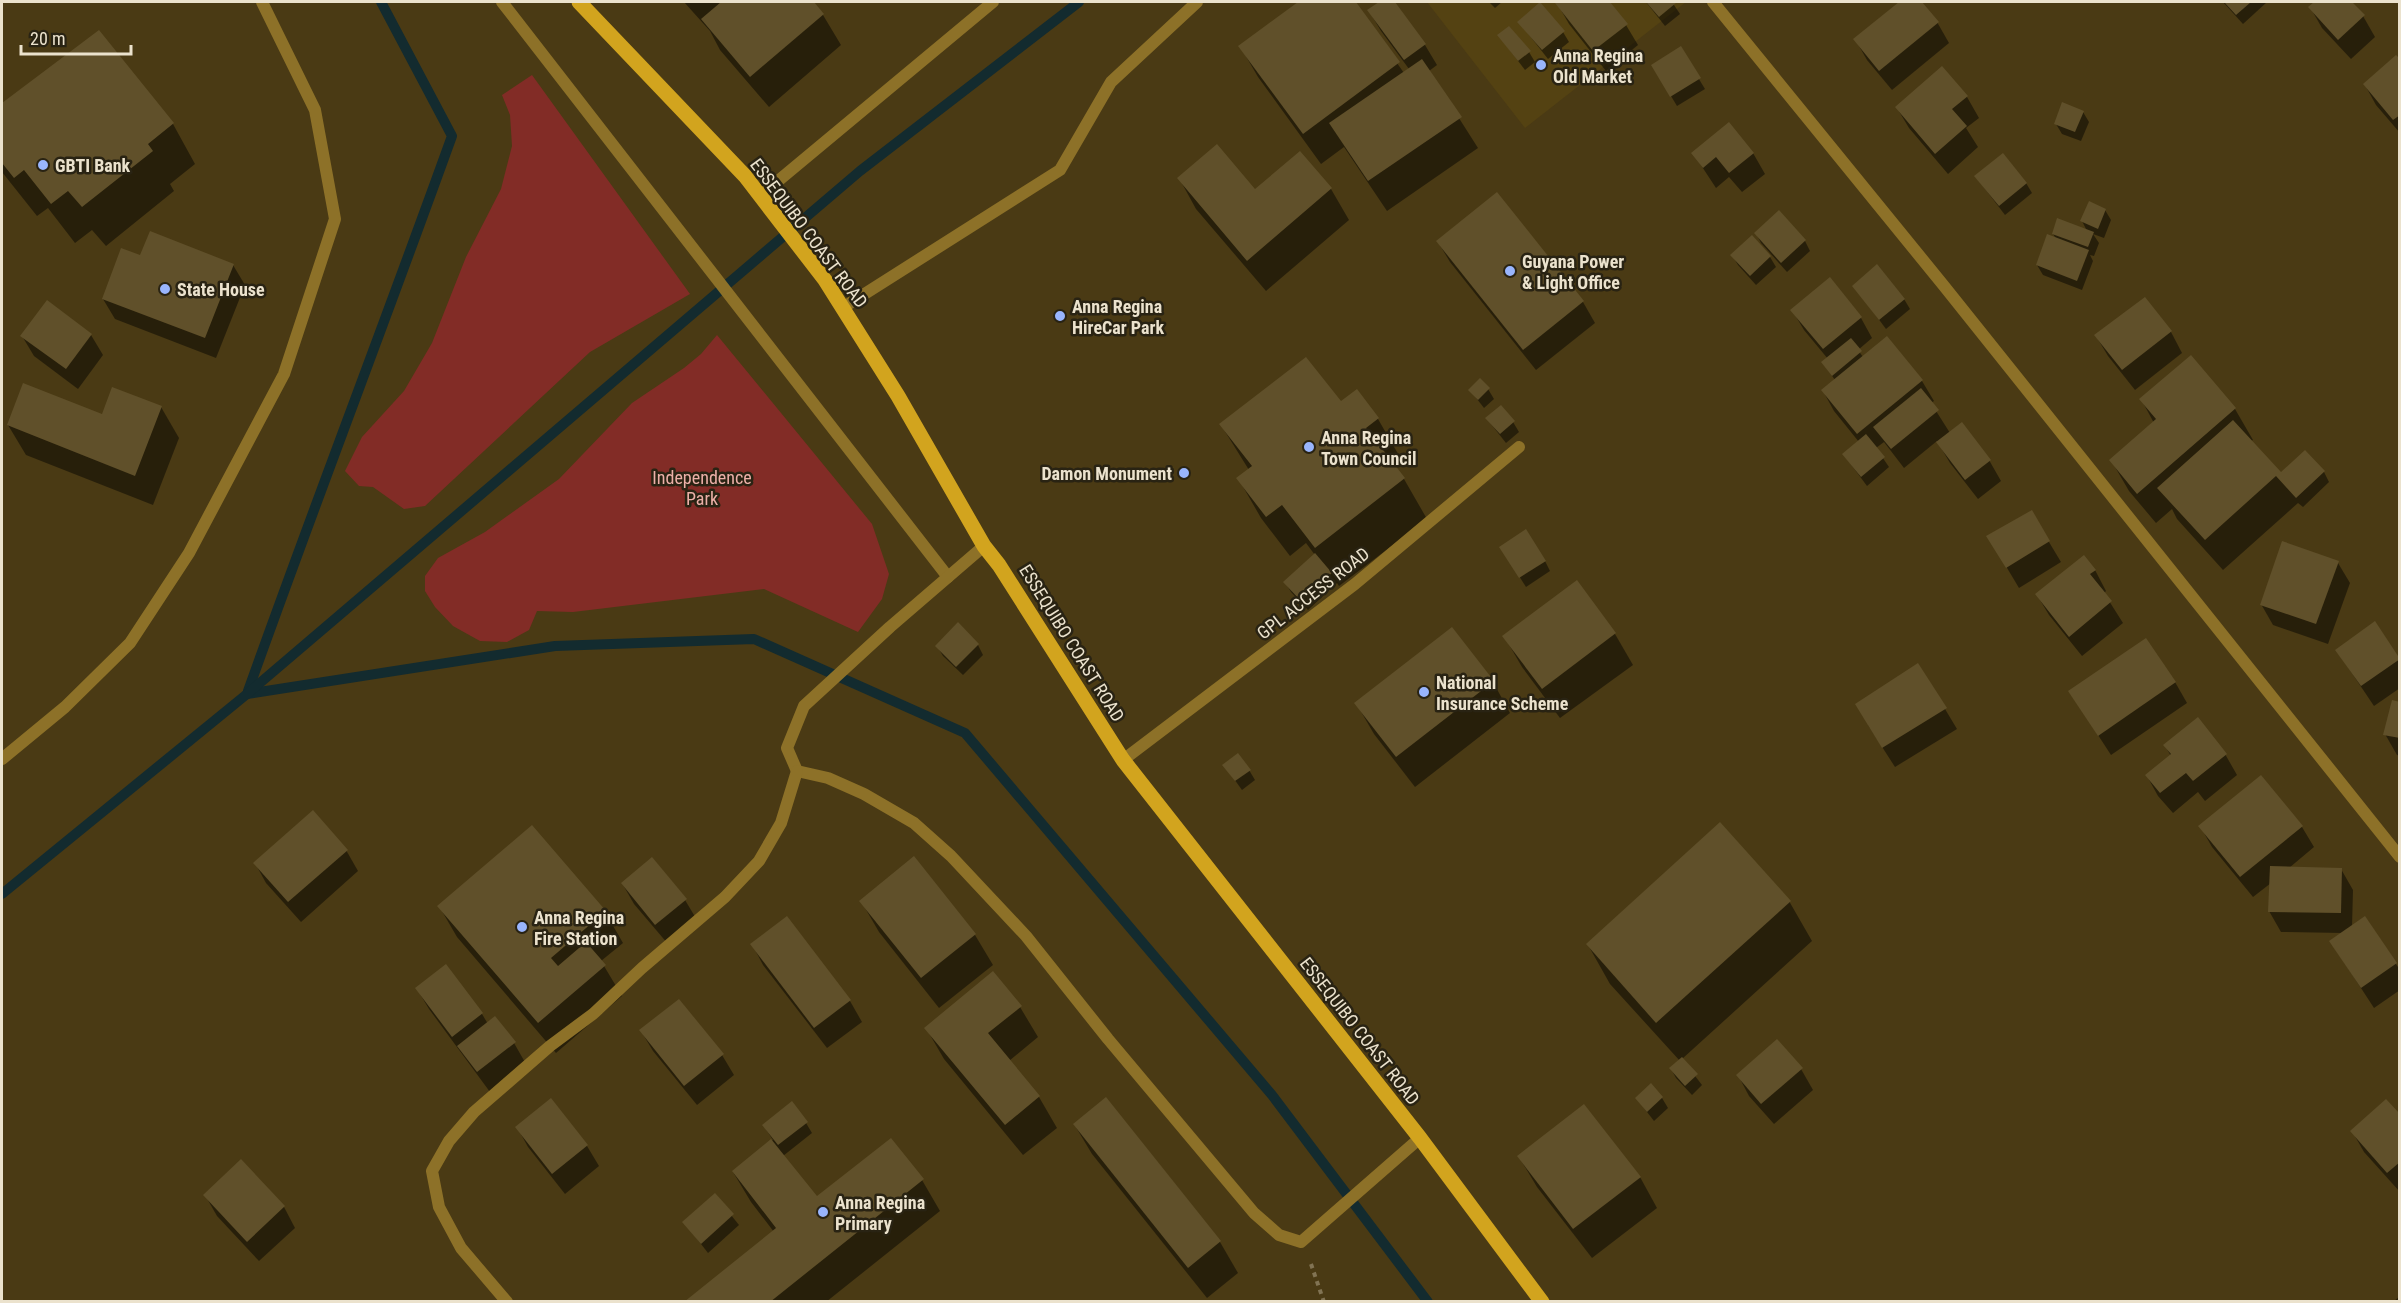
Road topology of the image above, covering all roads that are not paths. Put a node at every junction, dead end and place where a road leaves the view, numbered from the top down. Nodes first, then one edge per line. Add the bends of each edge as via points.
1 (262, 2) edge
2 (502, 2) edge
3 (579, 2) edge
4 (993, 2) edge
5 (1197, 2) edge
6 (1713, 2) edge
7 (760, 196) junction
8 (844, 307) junction
9 (1519, 447) dead end
10 (984, 546) junction
11 (948, 577) junction
12 (2, 759) edge
13 (1123, 760) junction
14 (797, 771) junction
15 (2400, 857) edge
16 (1420, 1138) junction
17 (507, 1302) edge
18 (1542, 1302) edge

1 - 12 street via 315,110 335,219 284,374 189,553 130,643 65,707
2 - 11 street
3 - 7 main road, ESSEQUIBO COAST ROAD
4 - 7 street
5 - 8 street via 1111,82 1060,170
6 - 15 street
7 - 8 main road, ESSEQUIBO COAST ROAD
8 - 10 main road, ESSEQUIBO COAST ROAD
9 - 13 street, GPL ACCESS ROAD via 1355,584
10 - 11 street
10 - 13 main road, ESSEQUIBO COAST ROAD
11 - 14 street via 804,706 787,748
13 - 16 main road, ESSEQUIBO COAST ROAD
14 - 16 street via 828,778 864,794 914,823 951,856 1026,936 1254,1213 1279,1235 1301,1242
14 - 17 street via 781,823 759,861 725,897 593,1014 474,1112 449,1140 432,1171 439,1207 461,1248
16 - 18 main road, ESSEQUIBO COAST ROAD

